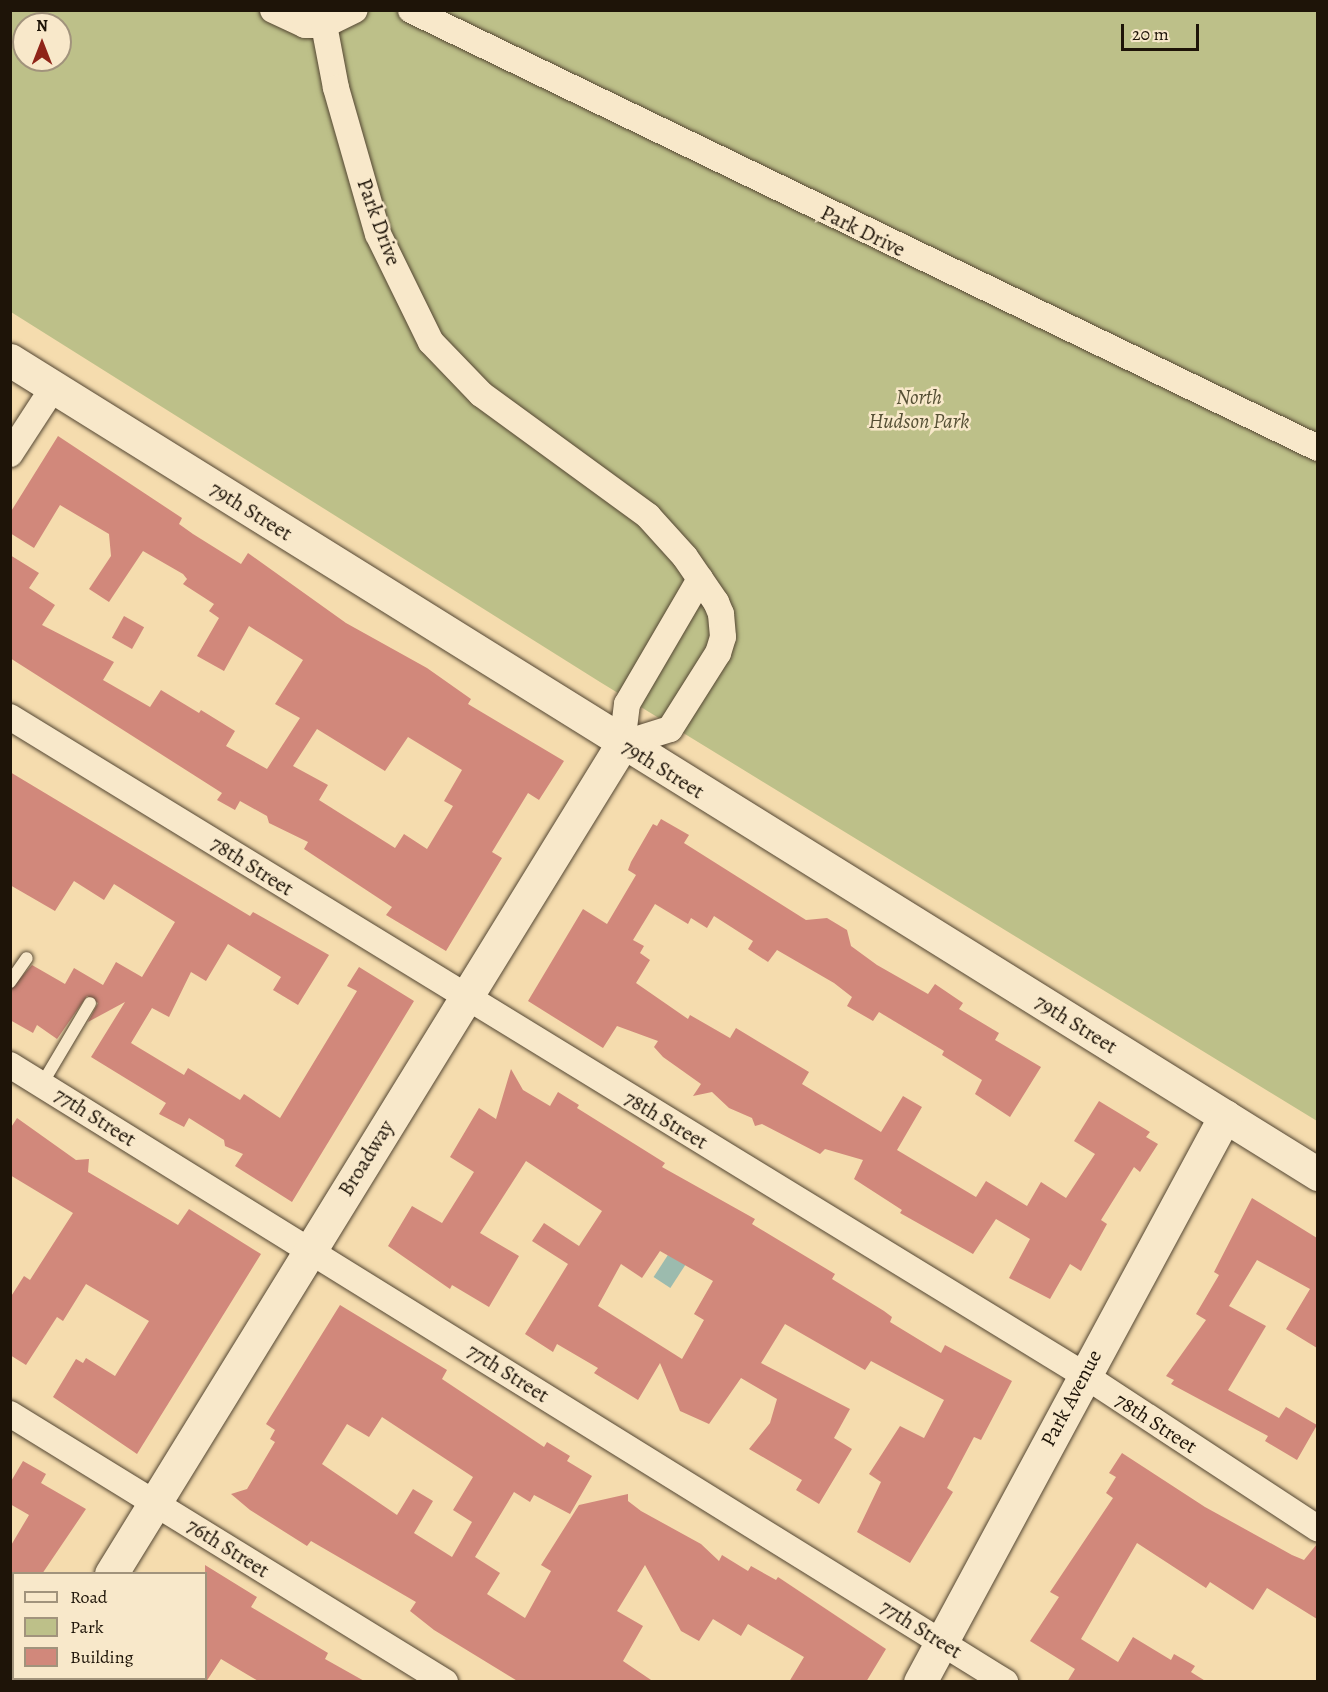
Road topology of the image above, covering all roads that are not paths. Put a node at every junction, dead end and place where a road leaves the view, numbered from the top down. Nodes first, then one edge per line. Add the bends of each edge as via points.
1 (273, 10) edge
2 (356, 10) edge
3 (411, 10) edge
4 (324, 25) junction
5 (10, 360) edge
6 (53, 388) junction
7 (1317, 448) edge
8 (10, 454) edge
9 (700, 579) junction
10 (10, 717) edge
11 (622, 744) junction
12 (27, 958) dead end
13 (10, 982) edge
14 (465, 996) junction
15 (90, 1003) dead end
16 (10, 1065) edge
17 (42, 1084) junction
18 (1225, 1116) junction
19 (1317, 1174) edge
20 (310, 1250) junction
21 (1084, 1375) junction
22 (10, 1414) edge
23 (154, 1503) junction
24 (1317, 1529) edge
25 (112, 1572) edge
26 (941, 1642) junction
27 (445, 1682) edge
28 (920, 1682) edge
29 (1005, 1682) edge

1 - 4 street via 305,25
2 - 4 street
3 - 7 street, Park Drive
4 - 9 street, Park Drive via 336,88 378,234 431,342 481,394 648,516
5 - 6 street, 79th Street
6 - 8 street
6 - 11 street, 79th Street
9 - 11 street via 627,704
9 - 11 street, Park Drive via 721,614 723,637 718,653 670,729
10 - 14 street, 78th Street
11 - 14 street, Broadway
11 - 18 street, 79th Street
12 - 13 lane
14 - 20 street, Broadway
14 - 21 street, 78th Street
15 - 17 lane
16 - 17 street, 77th Street
17 - 20 street, 77th Street
18 - 19 street, 79th Street
18 - 21 street, Park Avenue
20 - 23 street, Broadway
20 - 26 street, 77th Street
21 - 24 street, 78th Street
21 - 26 street, Park Avenue
22 - 23 street, 76th Street
23 - 25 street, Broadway
23 - 27 street, 76th Street
26 - 28 street, Park Avenue
26 - 29 street, 77th Street

